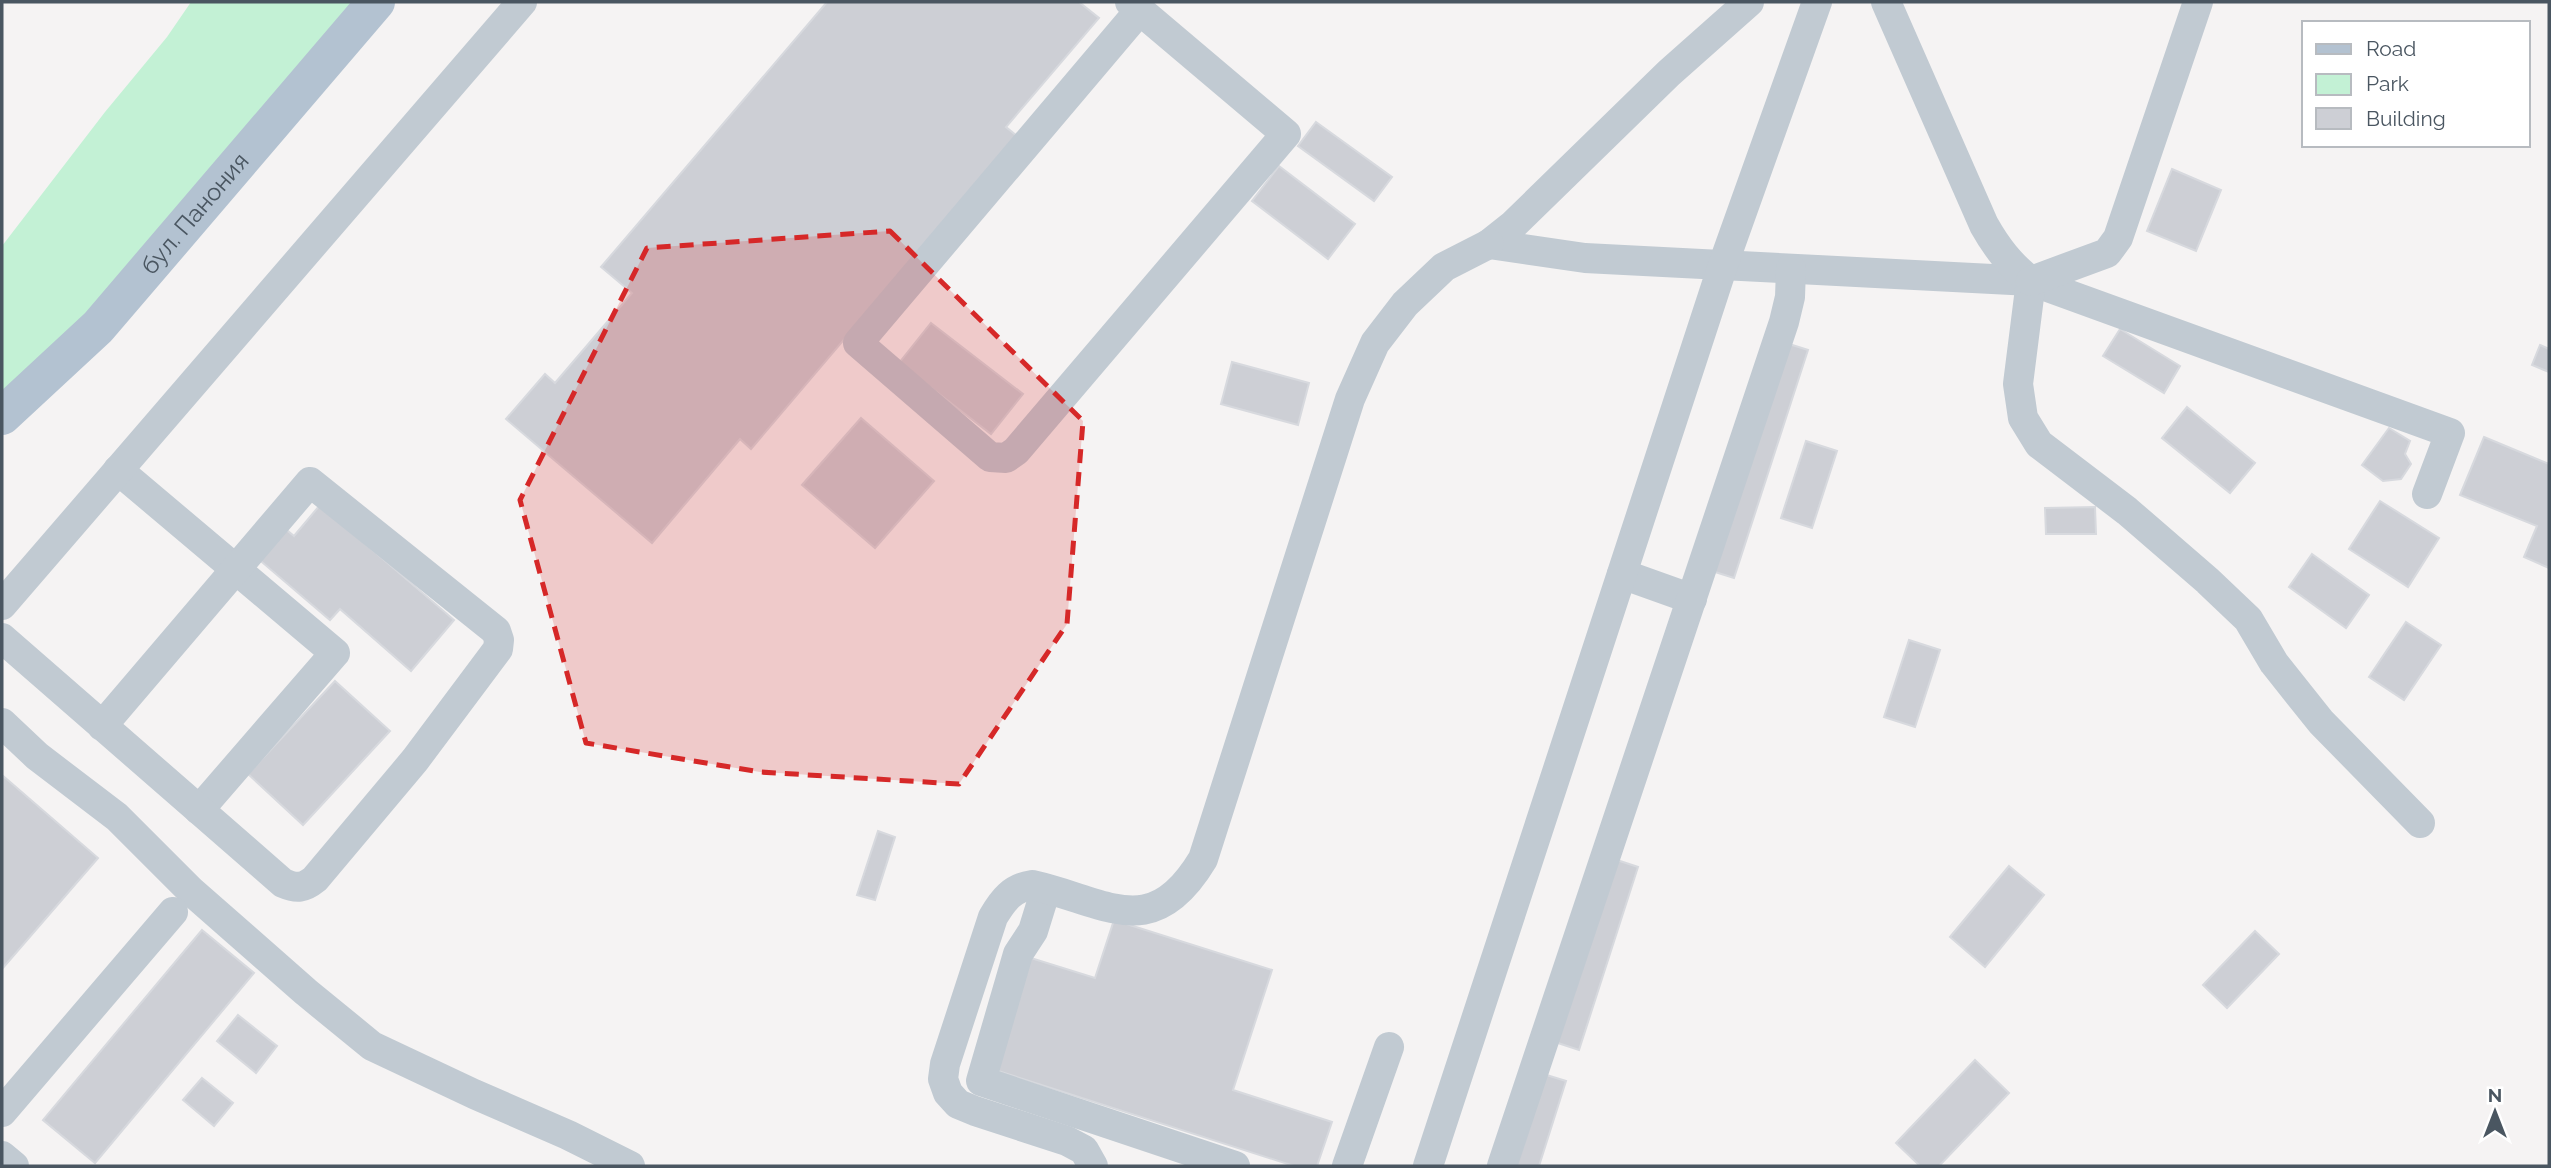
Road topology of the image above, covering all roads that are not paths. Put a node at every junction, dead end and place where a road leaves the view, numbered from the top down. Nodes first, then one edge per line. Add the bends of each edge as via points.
1 (376, 2) edge
2 (522, 2) edge
3 (1749, 2) edge
4 (1817, 2) edge
5 (1886, 2) edge
6 (2198, 2) edge
7 (1135, 6) edge
8 (1489, 244) junction
9 (1723, 265) junction
10 (1791, 269) junction
11 (2031, 282) junction
12 (2, 416) edge
13 (118, 470) junction
14 (2427, 494) dead end
15 (236, 569) junction
16 (1622, 574) junction
17 (1692, 599) junction
18 (2, 605) edge
19 (2, 638) edge
20 (2, 723) edge
21 (102, 726) junction
22 (199, 810) junction
23 (2420, 822) dead end
24 (1046, 889) junction
25 (173, 912) dead end
26 (1389, 1047) dead end
27 (2, 1112) edge
28 (2, 1156) edge
29 (14, 1166) edge
30 (630, 1166) edge
31 (1093, 1166) edge
32 (1235, 1166) edge
33 (1347, 1166) edge
34 (1428, 1166) edge
35 (1502, 1166) edge

1 - 12 main road, бул. Панония via 98,327
2 - 13 street
3 - 8 street
4 - 9 street
5 - 11 street via 1984,225 2010,264
6 - 11 street via 2118,238 2107,253
7 - 7 street via 1286,134 1016,452 1006,458 990,457 858,343
8 - 9 street via 1585,258
8 - 24 street via 1444,267 1405,304 1375,343 1350,399 1203,859 1190,881 1174,897 1136,912
9 - 10 street
9 - 16 street
10 - 11 street
10 - 17 street via 1784,322
11 - 14 street via 2450,433
11 - 23 street via 2018,384 2023,418 2039,443 2127,511 2248,619 2274,663 2321,722
13 - 15 street
13 - 18 street
15 - 21 street
15 - 22 street via 335,653
15 - 22 street via 310,482 496,631 498,649 415,760 305,887 283,883
16 - 17 street
16 - 34 street
17 - 35 street
19 - 21 street
20 - 30 street via 117,817 191,891 372,1046
21 - 22 street
24 - 31 street via 1032,885 1017,888 993,917 943,1079 958,1104 1068,1141 1084,1150
24 - 32 street via 1033,931 1018,954 981,1081
25 - 27 street
26 - 33 street
28 - 29 street

